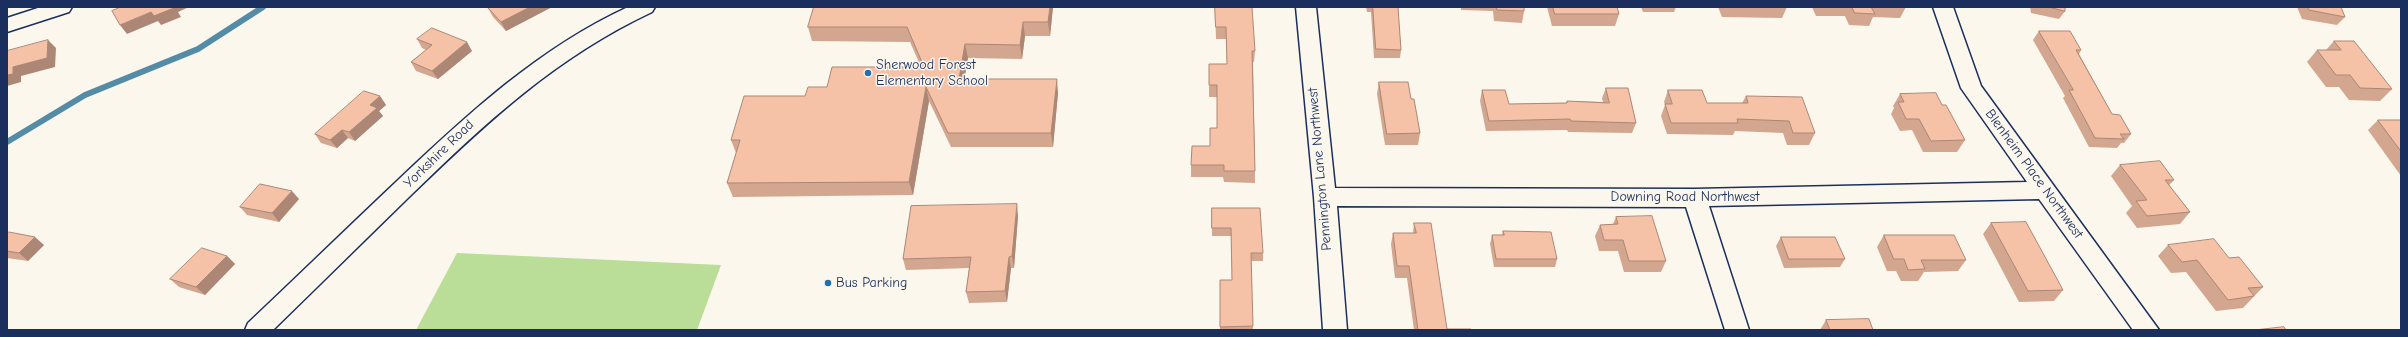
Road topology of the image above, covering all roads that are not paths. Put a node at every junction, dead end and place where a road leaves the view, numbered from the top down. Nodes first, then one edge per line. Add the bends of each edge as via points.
1 (62, 7) edge
2 (645, 7) edge
3 (1306, 7) edge
4 (1943, 7) edge
5 (7, 26) edge
6 (2045, 190) junction
7 (1325, 197) junction
8 (1695, 198) junction
9 (257, 330) edge
10 (1335, 330) edge
11 (1737, 330) edge
12 (2147, 330) edge

1 - 5 street
2 - 9 street, Yorkshire Road via 607,25 552,60 480,114
3 - 7 street, Pennington Lane Northwest
4 - 6 street, Blenheim Place Northwest via 1971,88
6 - 8 street, Downing Road Northwest
6 - 12 street, Blenheim Place Northwest
7 - 8 street, Downing Road Northwest
7 - 10 street, Pennington Lane Northwest
8 - 11 street

